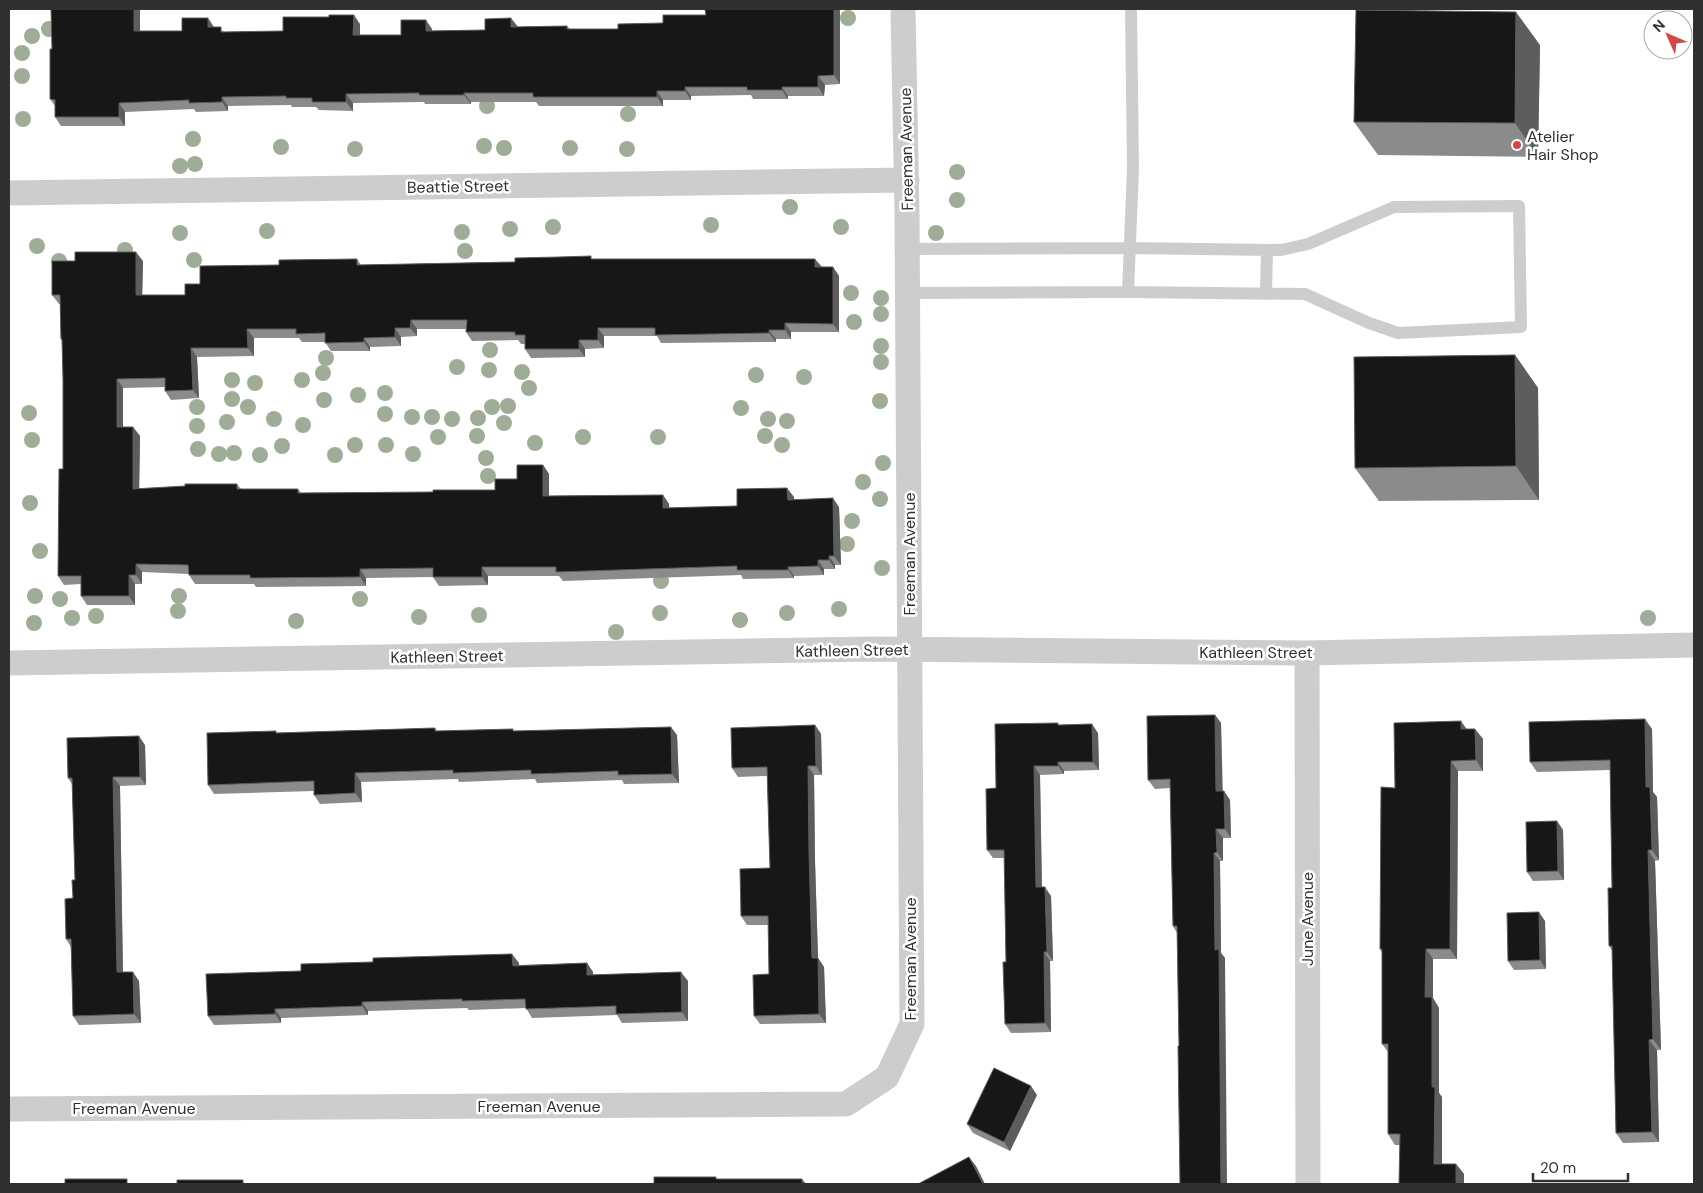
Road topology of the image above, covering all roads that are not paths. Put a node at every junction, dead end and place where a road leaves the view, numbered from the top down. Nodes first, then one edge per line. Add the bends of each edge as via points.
1 (903, 9) edge
2 (1131, 9) edge
3 (907, 180) junction
4 (9, 193) edge
5 (1129, 248) junction
6 (907, 249) junction
7 (1267, 250) junction
8 (1128, 292) junction
9 (908, 293) junction
10 (1266, 294) junction
11 (1694, 645) edge
12 (910, 649) junction
13 (1307, 653) junction
14 (9, 662) edge
15 (9, 1109) edge
16 (1308, 1184) edge

1 - 3 street, Freeman Avenue
2 - 5 lane via 1133,169
3 - 4 street, Beattie Street
3 - 6 street, Freeman Avenue
5 - 6 lane
5 - 7 lane
5 - 8 lane
6 - 9 street, Freeman Avenue
7 - 10 lane
7 - 10 lane via 1308,244 1394,207 1519,206 1521,327 1398,333 1305,294
8 - 9 lane
8 - 10 lane
9 - 12 street, Freeman Avenue
11 - 13 street, Kathleen Street
12 - 13 street, Kathleen Street
12 - 14 street, Kathleen Street
12 - 15 street, Freeman Avenue via 912,1024 887,1077 846,1104
13 - 16 street, June Avenue

